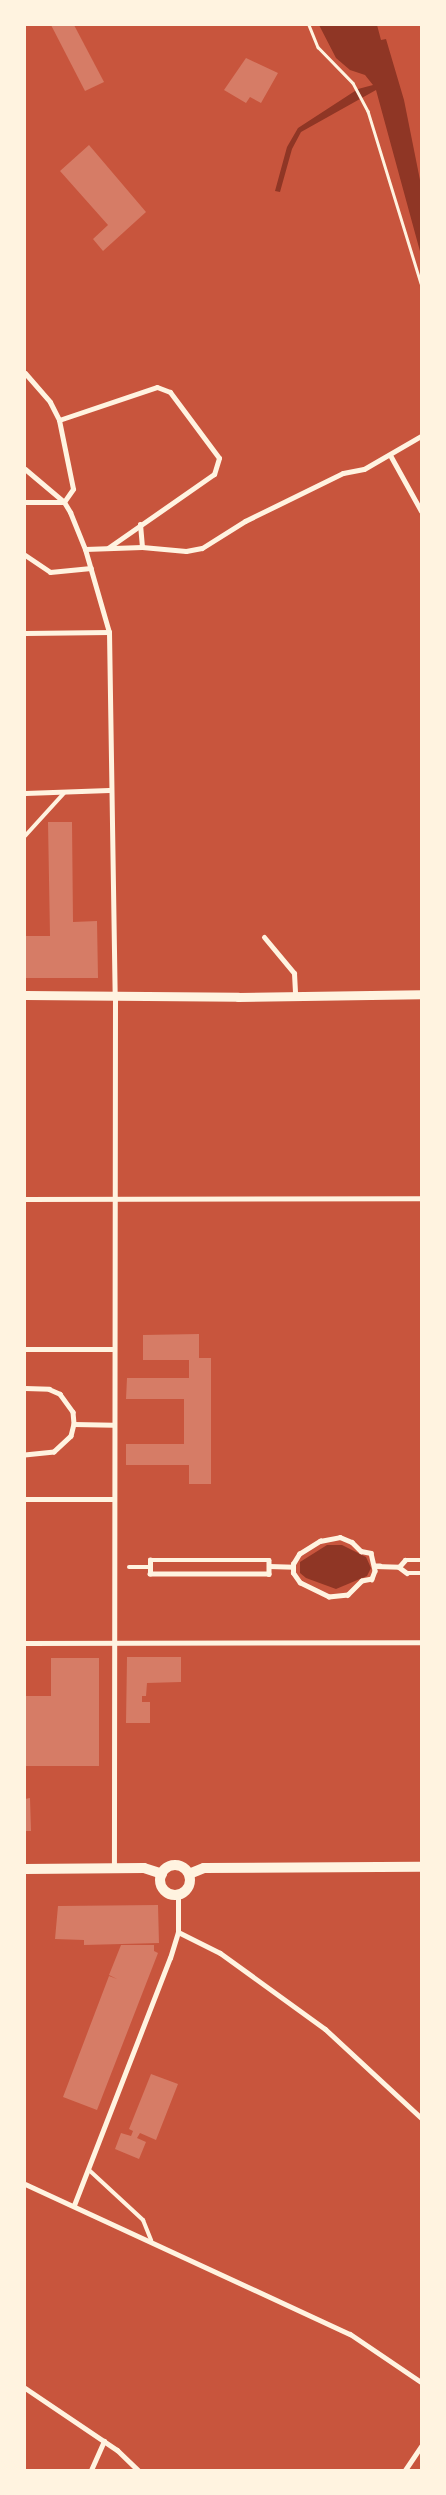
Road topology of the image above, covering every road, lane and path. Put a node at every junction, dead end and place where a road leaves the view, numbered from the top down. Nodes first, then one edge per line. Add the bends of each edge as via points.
1 (309, 25) edge
2 (421, 283) edge
3 (25, 373) edge
4 (59, 420) junction
5 (421, 436) edge
6 (390, 455) junction
7 (25, 469) edge
8 (25, 502) edge
9 (64, 502) junction
10 (421, 511) edge
11 (140, 524) junction
12 (142, 547) junction
13 (107, 549) junction
14 (85, 550) junction
15 (25, 555) edge
16 (91, 568) junction
17 (109, 632) junction
18 (25, 633) edge
19 (109, 790) junction
20 (25, 793) edge
21 (64, 793) junction
22 (25, 836) edge
23 (264, 937) dead end
24 (295, 994) junction
25 (421, 994) edge
26 (25, 995) edge
27 (115, 996) junction
28 (421, 1198) edge
29 (25, 1199) edge
30 (114, 1199) junction
31 (25, 1348) edge
32 (113, 1349) junction
33 (25, 1388) edge
34 (74, 1424) junction
35 (113, 1425) junction
36 (25, 1455) edge
37 (25, 1498) edge
38 (112, 1499) junction
39 (421, 1560) edge
40 (269, 1566) junction
41 (378, 1566) junction
42 (129, 1567) dead end
43 (150, 1567) junction
44 (292, 1567) junction
45 (399, 1567) junction
46 (421, 1573) edge
47 (421, 1642) edge
48 (25, 1643) edge
49 (112, 1643) junction
50 (421, 1867) edge
51 (114, 1868) junction
52 (25, 1869) edge
53 (162, 1874) junction
54 (189, 1874) junction
55 (178, 1895) junction
56 (178, 1932) junction
57 (421, 2118) edge
58 (89, 2170) junction
59 (25, 2184) edge
60 (74, 2206) junction
61 (150, 2240) junction
62 (421, 2382) edge
63 (25, 2388) edge
64 (104, 2441) junction
65 (421, 2446) edge
66 (91, 2470) edge
67 (138, 2470) edge
68 (405, 2470) edge

1 - 2 path via 318,47 355,86 364,102
3 - 4 street via 50,402
4 - 9 street via 73,489
4 - 11 street via 149,387 170,392 215,450 219,465 214,474
5 - 6 street
6 - 10 street
6 - 12 street via 364,469 343,473 261,513 202,548 186,551
7 - 9 street
8 - 9 street
9 - 14 street
11 - 12 street
11 - 13 street
12 - 13 street
13 - 14 street
14 - 16 street
15 - 16 street via 50,572
16 - 17 street
17 - 18 street
17 - 19 street
19 - 21 street
19 - 27 street
20 - 21 street
21 - 22 lane
23 - 24 street via 294,973
24 - 25 street
24 - 27 street
26 - 27 street
27 - 30 street
28 - 30 street
29 - 30 street
30 - 32 street
31 - 32 street
32 - 35 street
33 - 34 street via 49,1389 60,1394 73,1412
34 - 35 street
34 - 36 street via 71,1436 54,1452
35 - 38 street
37 - 38 street
38 - 49 street
39 - 45 street via 405,1560
40 - 43 street via 269,1560 150,1560
40 - 43 street via 269,1574 150,1574
40 - 44 street
41 - 44 street via 371,1553 361,1552 346,1539 333,1537 299,1554
41 - 44 street via 372,1579 362,1581 348,1594 335,1597 300,1583
41 - 45 street
42 - 43 street
45 - 46 street via 406,1573
47 - 49 street
48 - 49 street
49 - 51 street
50 - 54 main road via 204,1868
51 - 52 main road
51 - 53 main road via 144,1868
53 - 54 main road via 166,1868 179,1865
53 - 55 main road via 164,1890
54 - 55 main road via 187,1890
55 - 56 street
56 - 57 street via 220,1953 324,2029
56 - 58 street
58 - 60 street
58 - 61 lane via 144,2220
59 - 60 street
60 - 61 street
61 - 62 street via 350,2334
63 - 64 street
64 - 66 street
64 - 67 street
65 - 68 street

